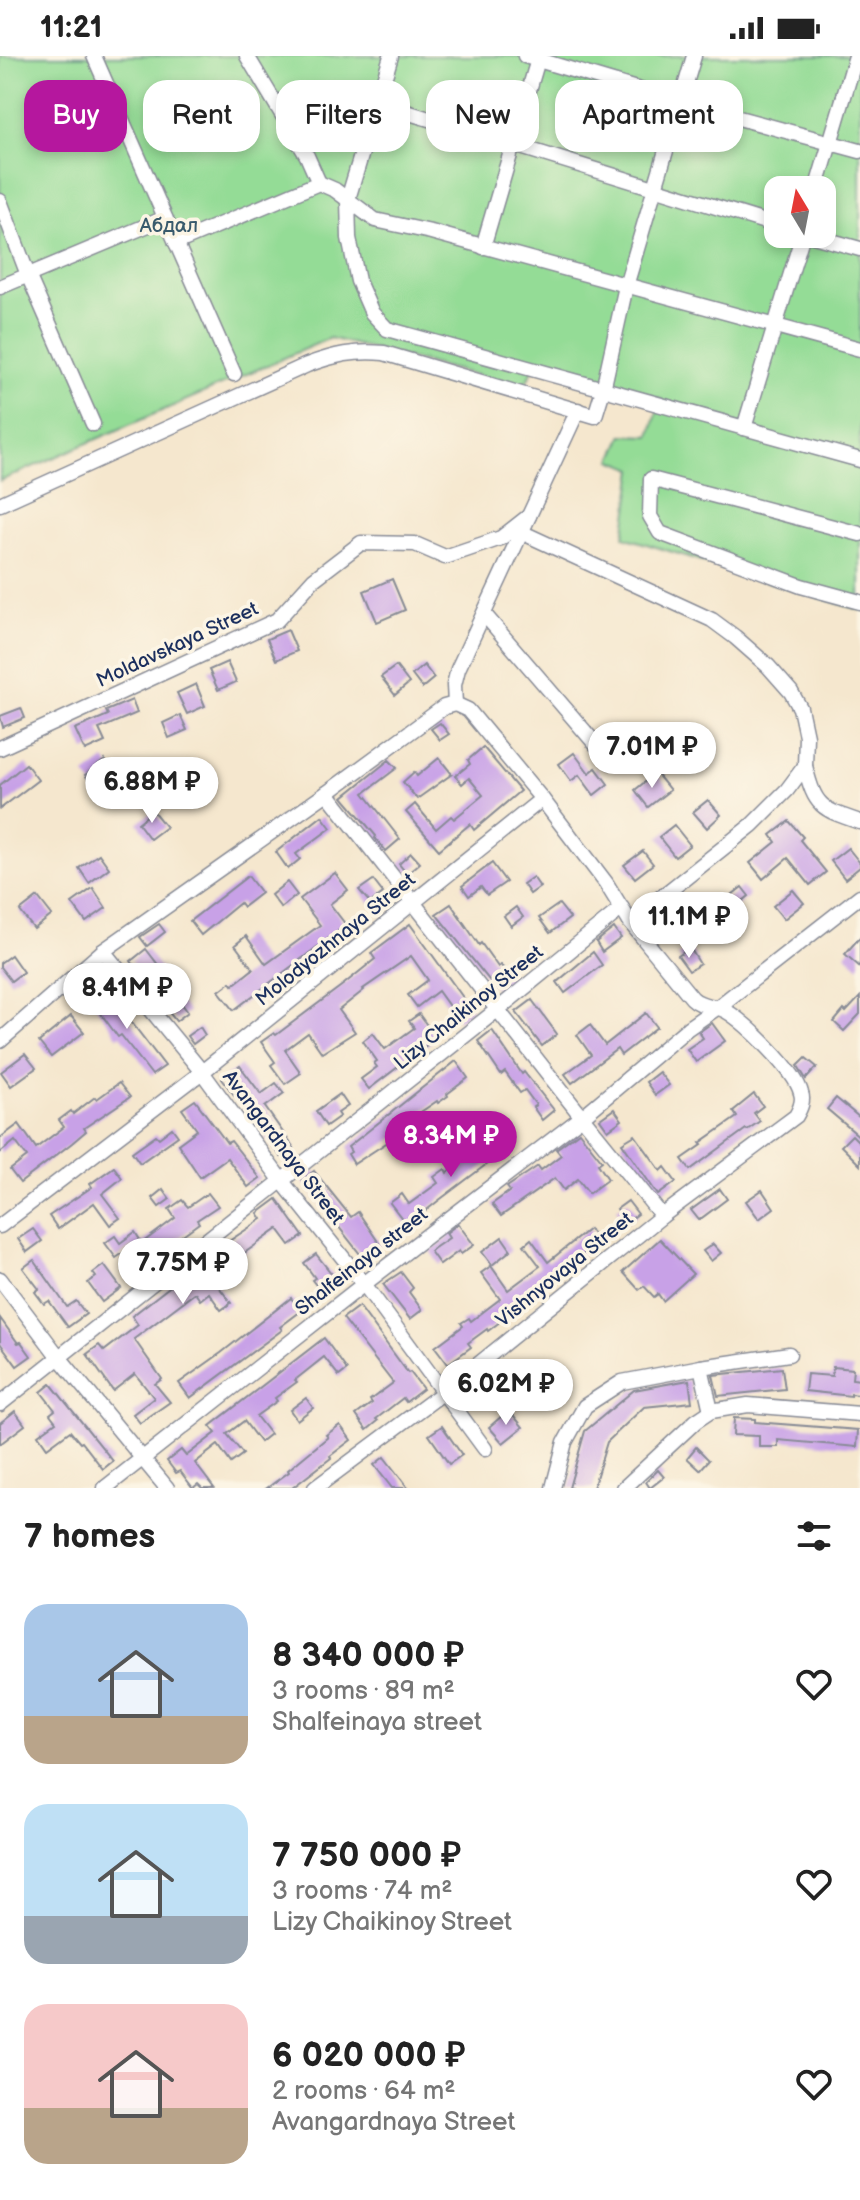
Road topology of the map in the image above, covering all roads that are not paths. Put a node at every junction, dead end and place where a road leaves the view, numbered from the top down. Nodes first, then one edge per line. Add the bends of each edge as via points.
1 (94, 56) edge
2 (247, 56) edge
3 (391, 56) edge
4 (694, 56) edge
5 (856, 56) edge
6 (534, 57) edge
7 (384, 80) edge
8 (529, 80) edge
9 (609, 80) edge
10 (687, 80) edge
11 (743, 119) edge
12 (830, 143) junction
13 (860, 151) edge
14 (362, 152) edge
15 (511, 152) edge
16 (536, 152) edge
17 (665, 152) edge
18 (820, 176) edge
19 (319, 183) junction
20 (655, 188) junction
21 (348, 199) junction
22 (0, 201) edge
23 (165, 218) junction
24 (764, 222) edge
25 (176, 243) junction
26 (836, 243) edge
27 (483, 247) junction
28 (800, 248) edge
29 (860, 249) edge
30 (28, 275) junction
31 (626, 286) junction
32 (0, 287) edge
33 (775, 326) junction
34 (860, 349) edge
35 (234, 374) dead end
36 (603, 390) junction
37 (578, 410) junction
38 (93, 424) dead end
39 (744, 428) junction
40 (860, 460) edge
41 (0, 504) edge
42 (529, 516) junction
43 (521, 532) junction
44 (860, 534) edge
45 (860, 602) edge
46 (484, 614) junction
47 (455, 704) junction
48 (0, 748) edge
49 (611, 762) dead end
50 (805, 766) junction
51 (327, 793) junction
52 (542, 799) junction
53 (860, 822) edge
54 (860, 896) edge
55 (413, 901) junction
56 (622, 908) junction
57 (630, 922) junction
58 (103, 951) junction
59 (718, 1007) junction
60 (497, 1010) junction
61 (0, 1041) edge
62 (202, 1072) junction
63 (582, 1117) junction
64 (281, 1180) junction
65 (662, 1216) junction
66 (0, 1226) edge
67 (0, 1279) edge
68 (364, 1284) junction
69 (789, 1354) dead end
70 (58, 1356) junction
71 (701, 1367) junction
72 (444, 1392) junction
73 (0, 1404) edge
74 (711, 1411) junction
75 (860, 1414) edge
76 (485, 1449) dead end
77 (144, 1458) junction
78 (105, 1488) edge
79 (167, 1488) edge
80 (315, 1488) edge
81 (553, 1488) edge
82 (624, 1488) edge

1 - 23 street
2 - 19 street
3 - 7 street
4 - 10 street
5 - 12 street
6 - 8 street
6 - 9 street
11 - 12 street
12 - 13 street
12 - 18 street
14 - 21 street
15 - 27 street
16 - 20 street
17 - 20 street
19 - 21 street
19 - 25 street
20 - 24 street
20 - 31 street
21 - 27 street via 375,220
21 - 36 street via 358,281 372,313 387,329
22 - 30 street
23 - 25 street
23 - 30 street
25 - 35 street
26 - 29 street
27 - 31 street
28 - 33 street
30 - 32 street
30 - 38 street
31 - 33 street
31 - 36 street
33 - 34 street
33 - 39 street
36 - 37 street via 595,416
36 - 39 street
37 - 41 street via 384,353 349,352 307,365
37 - 42 street
39 - 40 street
42 - 43 street
42 - 48 street, Moldavskaya Street via 501,538 445,557 415,544 361,543 314,579 277,620
43 - 46 street
43 - 50 street via 712,620 735,637 768,666 800,708
44 - 45 street via 651,479 650,516 660,533 801,586
46 - 47 street via 458,669
46 - 49 street
47 - 51 street
47 - 52 street via 468,710
50 - 53 street via 821,806
50 - 57 street via 752,825
51 - 55 street
51 - 58 street
52 - 55 street, Molodyozhnaya Street
52 - 56 street
54 - 59 street, Shalfeinaya street
55 - 60 street
55 - 62 street, Molodyozhnaya Street
56 - 57 street
56 - 60 street, Lizy Chaikinoy Street
57 - 59 street via 696,1002
58 - 61 street
58 - 62 street, Avangardnaya Street
59 - 63 street, Shalfeinaya street
59 - 65 street, Vishnyovaya Street via 774,1052 799,1085 800,1110
60 - 63 street
60 - 64 street, Lizy Chaikinoy Street
62 - 64 street, Avangardnaya Street
62 - 66 street, Molodyozhnaya Street
63 - 65 street
63 - 68 street, Shalfeinaya street
64 - 68 street, Avangardnaya Street
64 - 70 street, Lizy Chaikinoy Street
65 - 72 street, Vishnyovaya Street
67 - 70 street
68 - 72 street, Avangardnaya Street
68 - 77 street, Shalfeinaya street
69 - 71 street
70 - 73 street, Lizy Chaikinoy Street
70 - 77 street
71 - 74 street
71 - 81 street via 622,1382 585,1406 565,1442
72 - 76 street, Avangardnaya Street
72 - 80 street, Vishnyovaya Street
74 - 75 street via 748,1405
74 - 82 street
77 - 78 street, Shalfeinaya street
77 - 79 street

